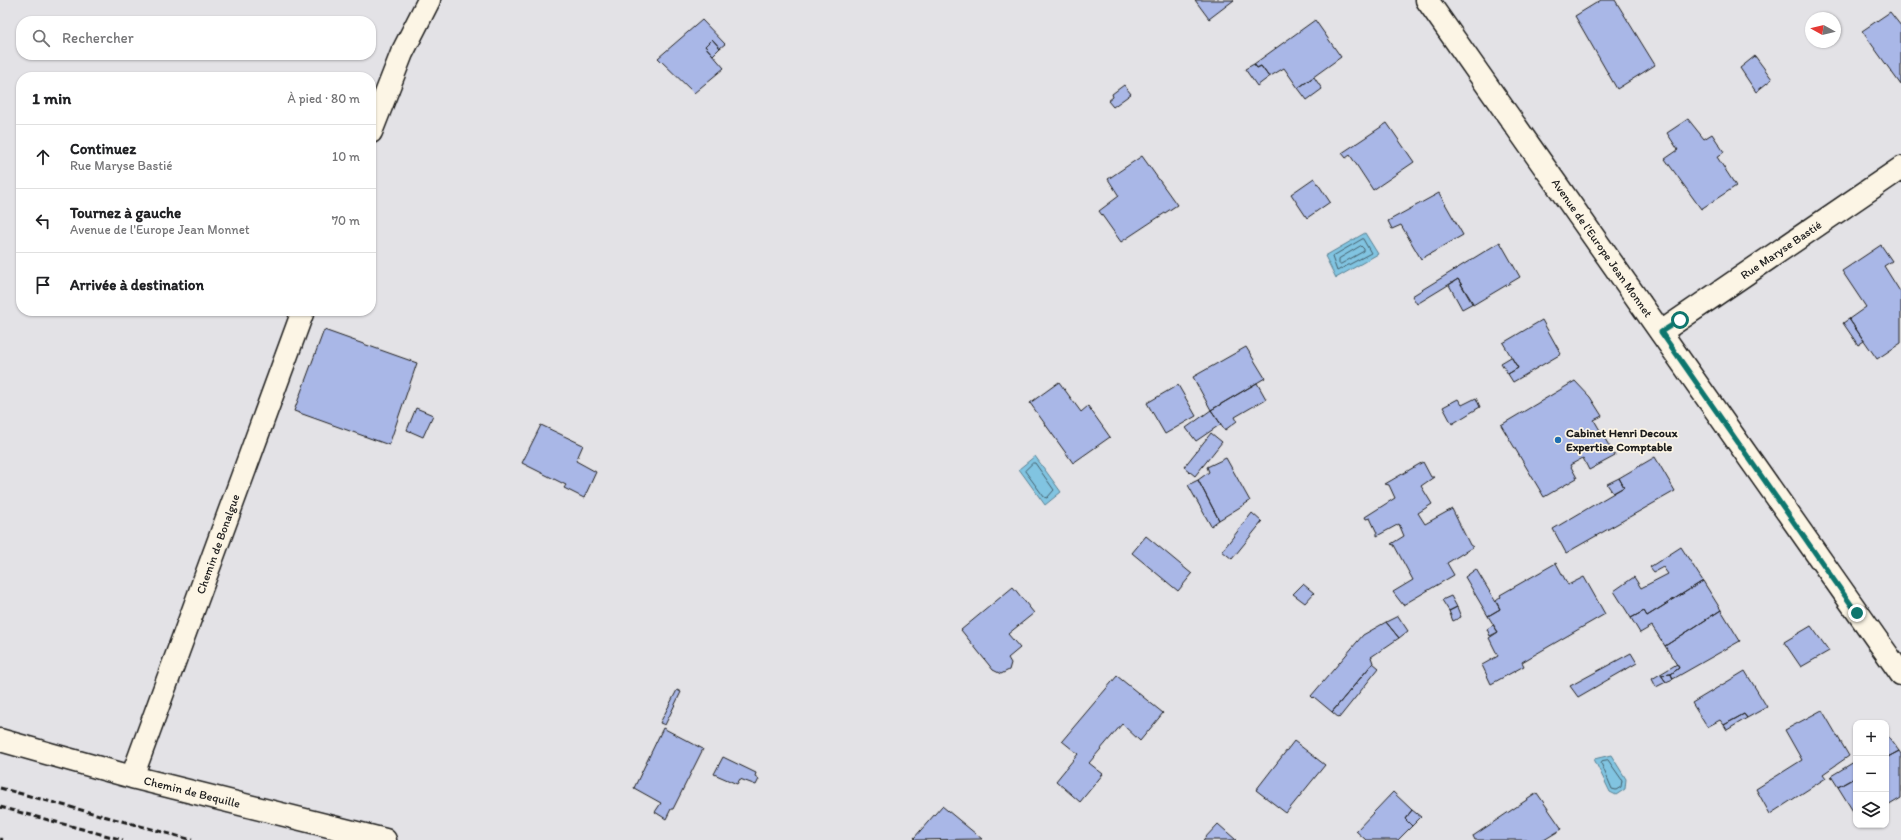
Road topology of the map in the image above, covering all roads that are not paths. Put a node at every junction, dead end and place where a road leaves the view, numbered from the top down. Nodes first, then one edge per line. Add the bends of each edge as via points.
1 (429, 0) edge
2 (1427, 0) edge
3 (376, 119) edge
4 (1901, 168) edge
5 (301, 316) edge
6 (1661, 332) junction
7 (1901, 674) edge
8 (0, 740) edge
9 (132, 777) junction
10 (384, 840) edge

1 - 3 street via 402,53
2 - 6 street, Avenue de l'Europe Jean Monnet
4 - 6 street, Rue Maryse Bastié
5 - 9 street, Chemin de Bonalgue
6 - 7 street, Avenue de l'Europe Jean Monnet
8 - 9 street, Chemin de Bequille
9 - 10 street, Chemin de Bequille

